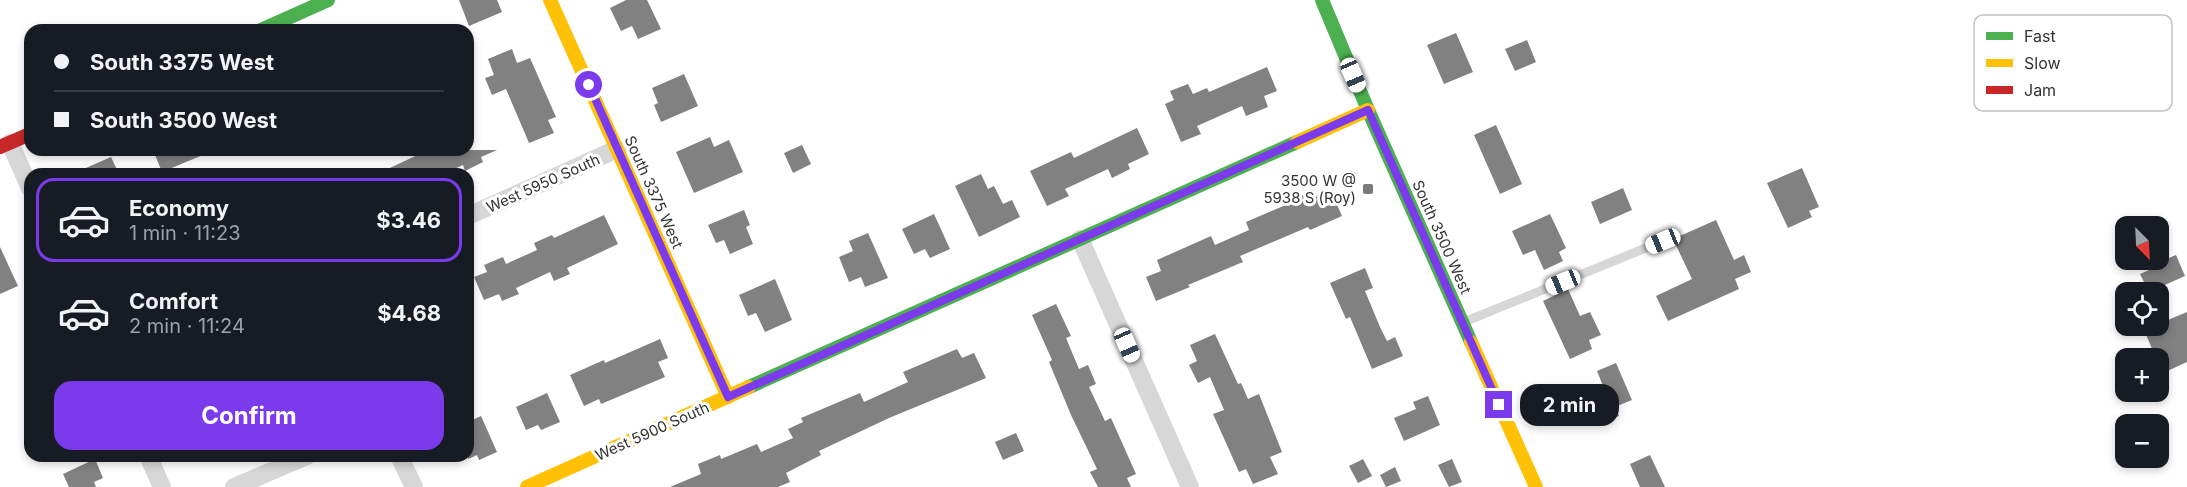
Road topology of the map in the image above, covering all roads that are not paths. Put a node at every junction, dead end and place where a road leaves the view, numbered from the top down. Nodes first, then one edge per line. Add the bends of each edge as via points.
1 (328, 0) edge
2 (550, 0) edge
3 (1322, 0) edge
4 (274, 24) edge
5 (1368, 110) junction
6 (24, 137) edge
7 (5, 145) edge
8 (617, 150) junction
9 (24, 178) edge
10 (474, 213) edge
11 (1080, 239) junction
12 (1663, 241) dead end
13 (1462, 323) junction
14 (728, 397) junction
15 (151, 462) edge
16 (293, 462) edge
17 (402, 462) edge
18 (162, 487) edge
19 (234, 487) edge
20 (414, 487) edge
21 (527, 487) edge
22 (1190, 487) edge
23 (1536, 487) edge

1 - 4 street
2 - 8 street, South 3375 West
3 - 5 street, South 3500 West
5 - 11 street, West 5900 South
5 - 13 street, South 3500 West
6 - 7 street
7 - 9 street
8 - 10 street, West 5950 South
8 - 14 street, South 3375 West
11 - 14 street, West 5900 South
11 - 22 street
12 - 13 lane
13 - 23 street, South 3500 West
14 - 21 street, West 5900 South
15 - 18 street
16 - 19 street
17 - 20 street

